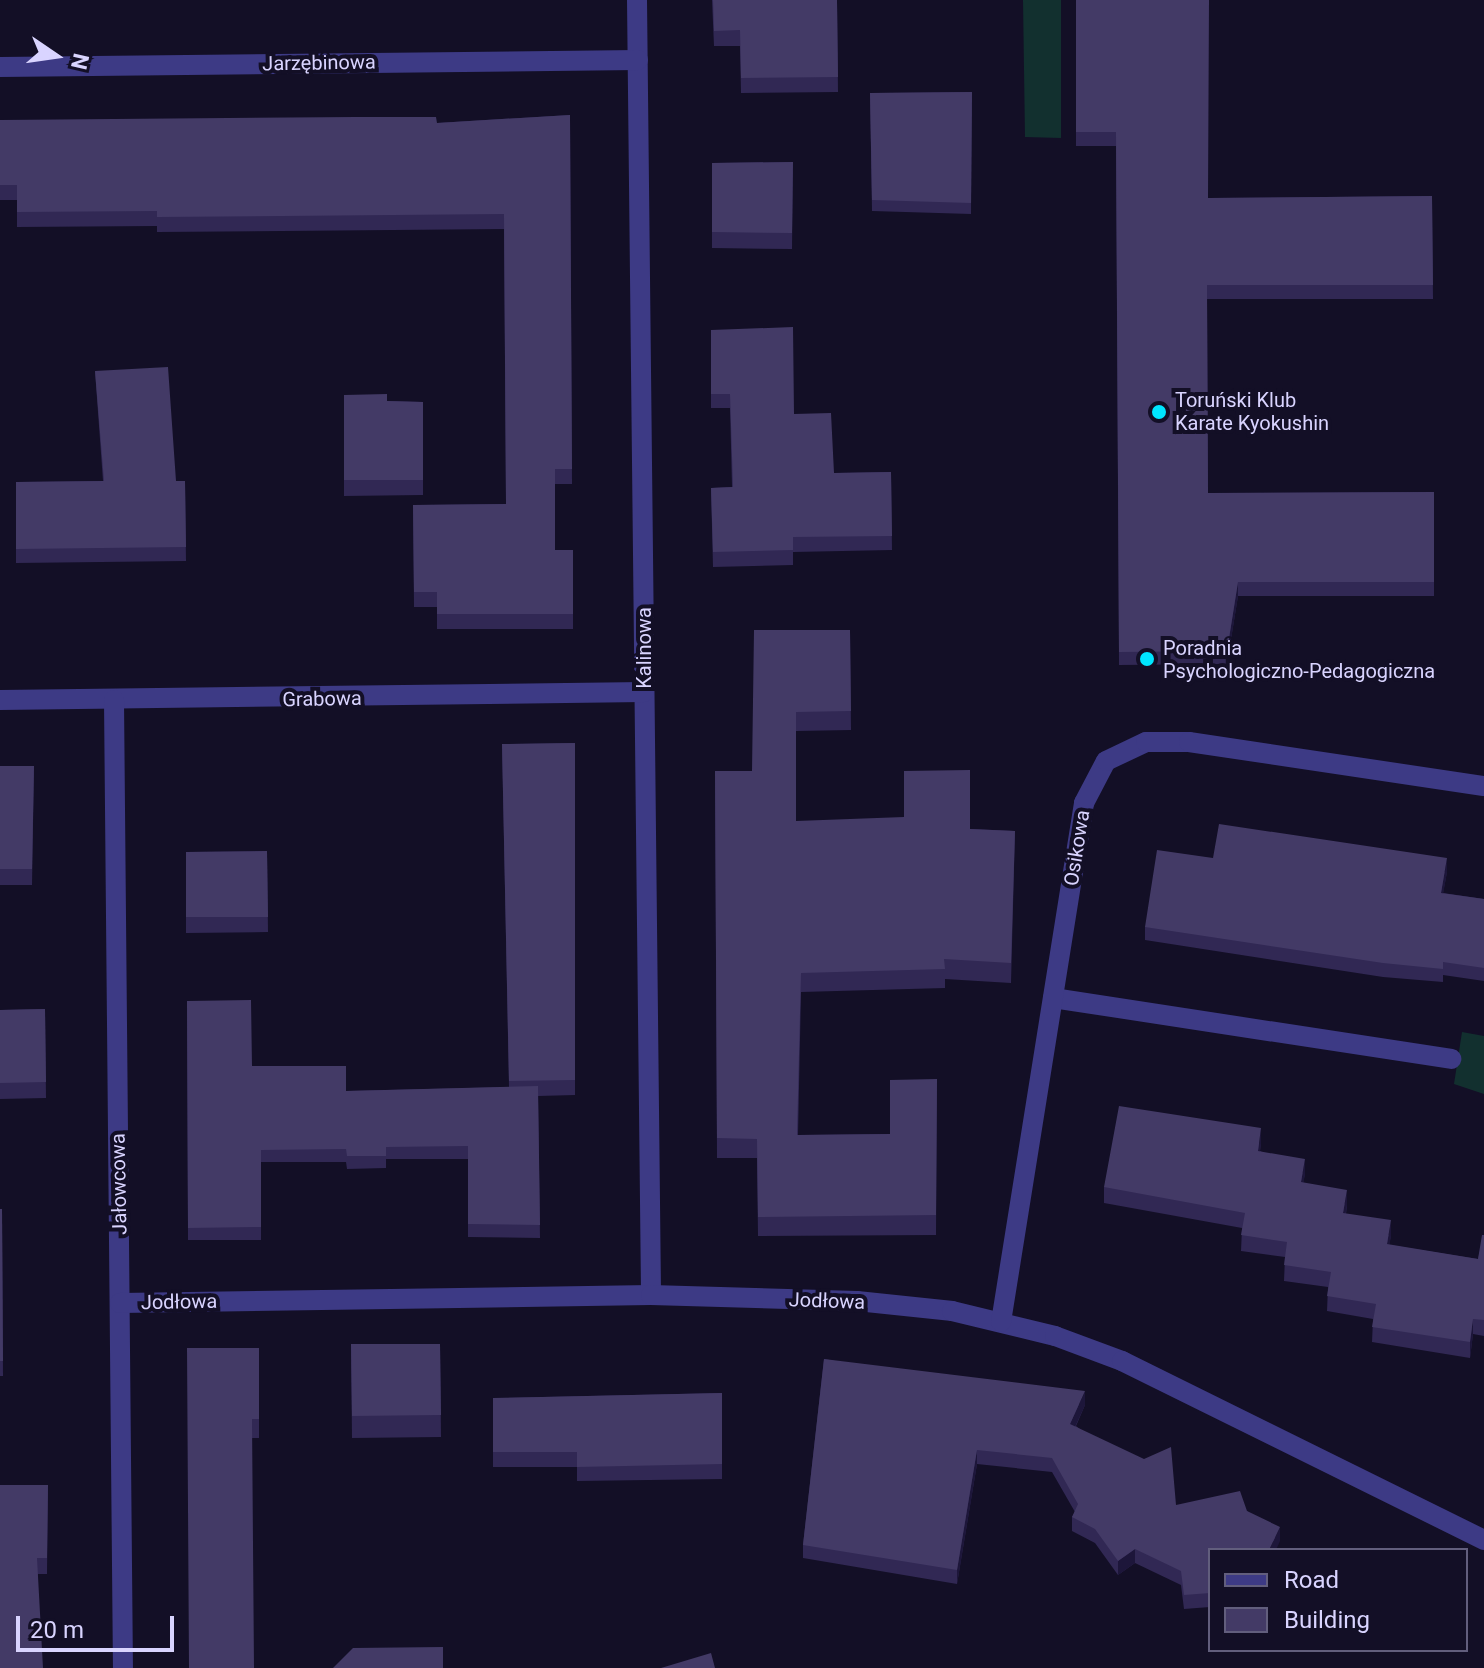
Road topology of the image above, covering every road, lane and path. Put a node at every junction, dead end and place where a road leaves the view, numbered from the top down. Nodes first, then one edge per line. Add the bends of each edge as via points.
1 (637, 0) edge
2 (638, 60) junction
3 (0, 67) edge
4 (644, 692) junction
5 (0, 700) edge
6 (114, 700) junction
7 (1484, 786) edge
8 (1053, 998) junction
9 (1451, 1059) dead end
10 (651, 1295) junction
11 (120, 1303) junction
12 (1001, 1322) junction
13 (1484, 1540) edge
14 (123, 1668) edge

1 - 2 street, Kalinowa
2 - 3 street, Jarzębinowa
2 - 4 street, Kalinowa
4 - 6 street, Grabowa
4 - 10 street, Kalinowa
5 - 6 street, Grabowa
6 - 11 street, Jałowcowa
7 - 8 street, Osikowa via 1189,742 1146,742 1115,753 1089,787
8 - 9 street
8 - 12 street, Osikowa
10 - 11 street, Jodłowa
10 - 12 street, Jodłowa via 902,1304
11 - 14 street, Jałowcowa
12 - 13 street, Jodłowa via 1122,1361

